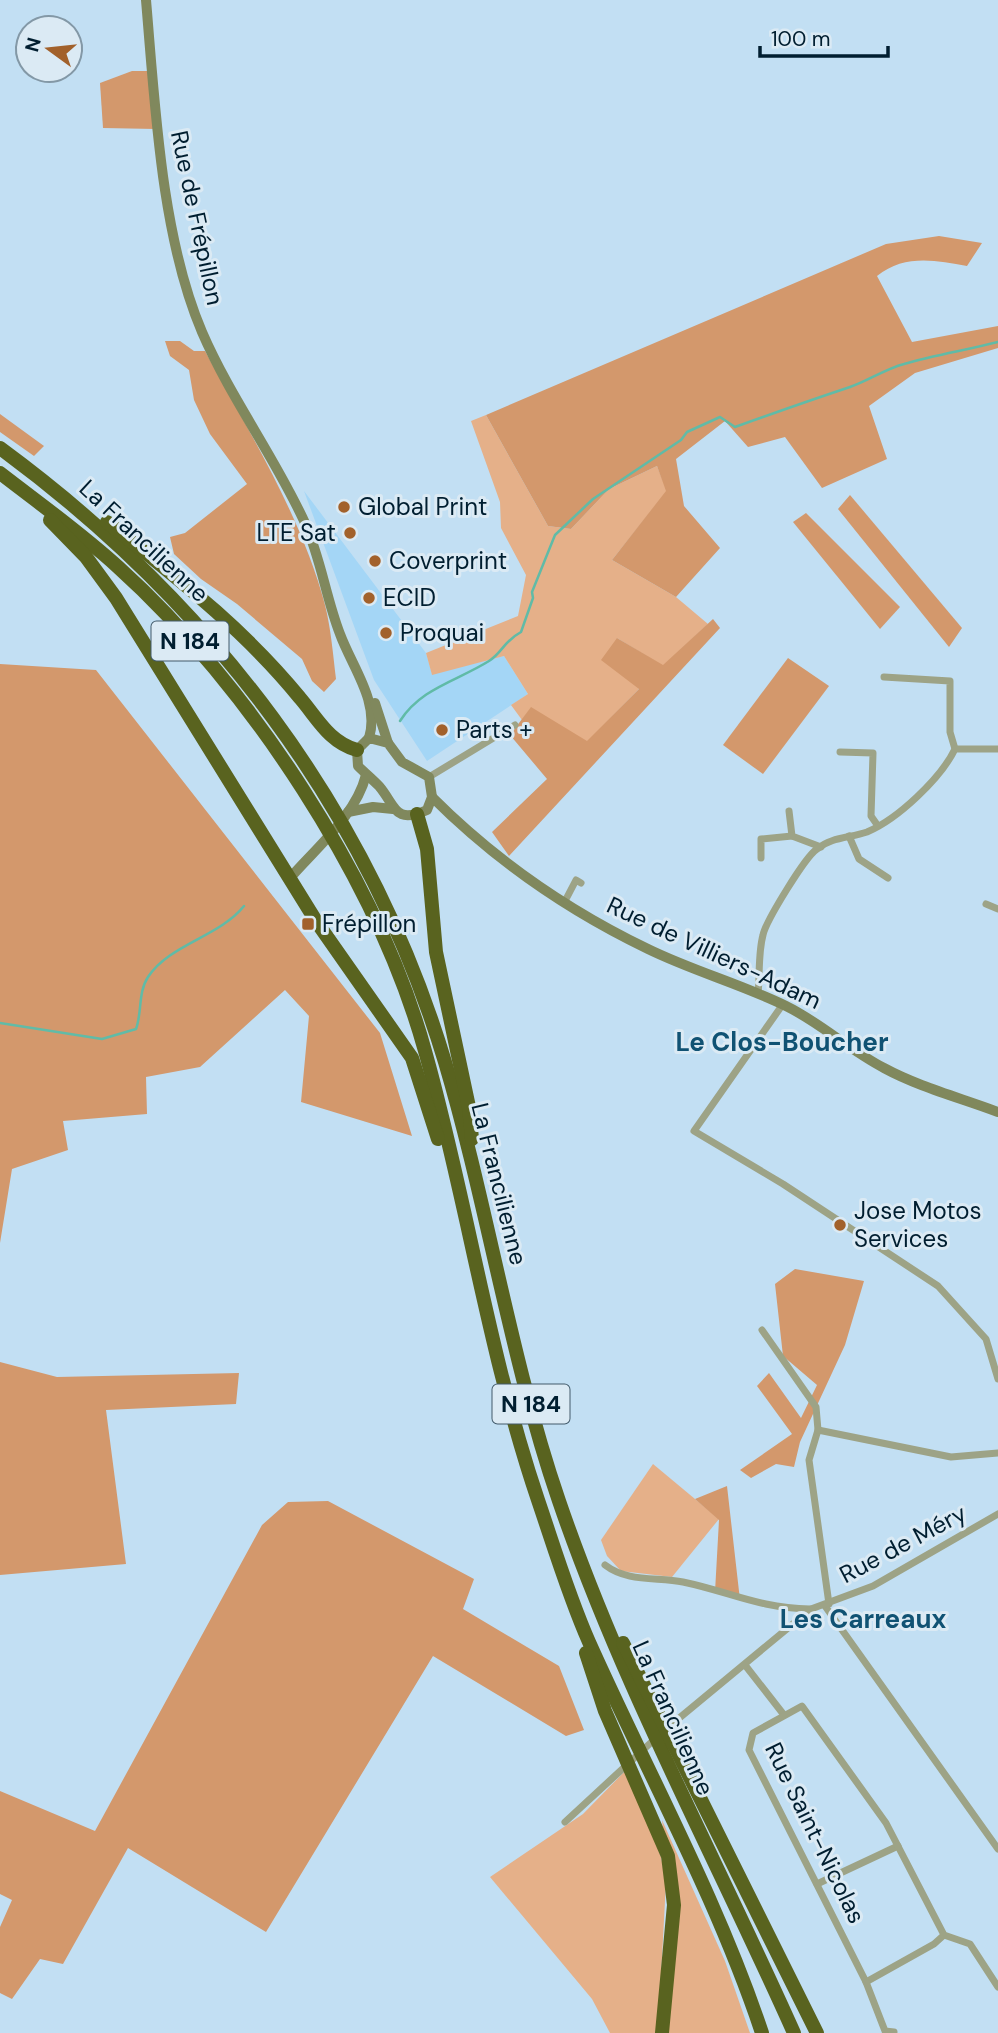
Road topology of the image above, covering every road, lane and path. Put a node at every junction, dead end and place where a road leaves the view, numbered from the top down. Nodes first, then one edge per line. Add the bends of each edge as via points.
1 (146, 0) edge
2 (0, 447) edge
3 (0, 473) edge
4 (51, 485) junction
5 (32, 497) junction
6 (884, 677) dead end
7 (362, 684) junction
8 (514, 725) dead end
9 (369, 738) junction
10 (388, 743) junction
11 (955, 748) junction
12 (998, 749) edge
13 (357, 750) junction
14 (840, 752) dead end
15 (366, 775) junction
16 (429, 777) junction
17 (432, 797) junction
18 (393, 809) junction
19 (341, 810) junction
20 (447, 811) junction
21 (789, 811) dead end
22 (422, 812) junction
23 (878, 826) junction
24 (792, 836) junction
25 (849, 836) junction
26 (821, 846) junction
27 (761, 858) dead end
28 (290, 878) junction
29 (888, 878) dead end
30 (581, 883) dead end
31 (564, 903) junction
32 (986, 904) dead end
33 (998, 909) edge
34 (758, 994) junction
35 (783, 1004) junction
36 (998, 1112) edge
37 (474, 1175) junction
38 (459, 1190) junction
39 (762, 1330) dead end
40 (998, 1380) edge
41 (818, 1430) junction
42 (998, 1453) edge
43 (998, 1514) edge
44 (605, 1565) dead end
45 (827, 1605) junction
46 (811, 1609) junction
47 (609, 1626) junction
48 (587, 1638) junction
49 (744, 1664) junction
50 (784, 1715) junction
51 (565, 1822) dead end
52 (898, 1846) junction
53 (998, 1849) edge
54 (817, 1884) junction
55 (944, 1935) junction
56 (866, 1982) junction
57 (998, 1987) edge
58 (659, 2000) dead end
59 (894, 2032) edge
60 (656, 2033) edge
61 (662, 2033) edge
62 (762, 2033) edge
63 (794, 2033) edge
64 (817, 2033) edge

1 - 7 street, Rue de Frépillon via 156,128 187,289 217,365 309,533 340,634
2 - 4 highway, La Francilienne / N 184
3 - 5 highway, La Francilienne / N 184
4 - 13 highway via 62,487 235,626 268,658 327,733 340,745
4 - 19 highway, La Francilienne / N 184 via 201,627 275,717
5 - 28 highway via 34,505 86,557 116,598
5 - 38 highway, La Francilienne / N 184 via 120,568 172,620 261,727 338,848 384,941 424,1046
6 - 11 street via 950,681 950,732
7 - 9 street via 372,712
7 - 10 street via 376,705
8 - 16 street
9 - 10 street
9 - 13 street
10 - 16 street via 402,762
11 - 12 street
11 - 23 street via 944,771
13 - 15 street via 358,766
14 - 23 street via 873,753 871,816
15 - 18 street via 380,787
15 - 19 street via 362,789
16 - 17 street
17 - 20 street, Rue de Villiers-Adam
17 - 22 street
18 - 19 street
18 - 22 street via 403,815
19 - 28 street
19 - 37 highway, La Francilienne / N 184 via 406,954 444,1059
20 - 22 street
20 - 31 street, Rue de Villiers-Adam
21 - 24 street
22 - 37 highway via 436,952 469,1107
23 - 25 street
24 - 26 street
24 - 27 street via 761,839
25 - 26 street
25 - 29 street via 859,859
26 - 34 street via 803,865 763,933
28 - 38 highway via 412,1058 445,1163
30 - 31 street via 576,880
31 - 34 street, Rue de Villiers-Adam via 648,949
32 - 33 street
34 - 35 street, Rue de Villiers-Adam
35 - 36 street, Rue de Villiers-Adam via 818,1022 885,1069
35 - 40 street via 694,1130 937,1286 986,1339
37 - 47 highway, La Francilienne / N 184 via 535,1424 579,1559
38 - 48 highway, La Francilienne / N 184 via 514,1427
39 - 41 street via 816,1407
41 - 42 street via 951,1457
41 - 45 street via 809,1460
43 - 45 street, Rue de Méry via 873,1586
44 - 46 street via 618,1575 681,1582 780,1609
45 - 46 street, Rue de Méry
45 - 53 street
46 - 49 street
47 - 63 highway, La Francilienne / N 184 via 635,1696
47 - 64 highway via 618,1633
48 - 61 highway via 584,1648 605,1711 668,1856 674,1905
48 - 62 highway, La Francilienne / N 184 via 722,1928
49 - 50 street
49 - 51 street
50 - 52 street via 802,1706
50 - 54 street, Rue Saint-Nicolas via 753,1733 748,1750
52 - 54 street
52 - 55 street
54 - 56 street, Rue Saint-Nicolas
55 - 56 street
55 - 57 street via 970,1944
56 - 59 street, Rue Saint-Nicolas via 885,2031
58 - 60 street

